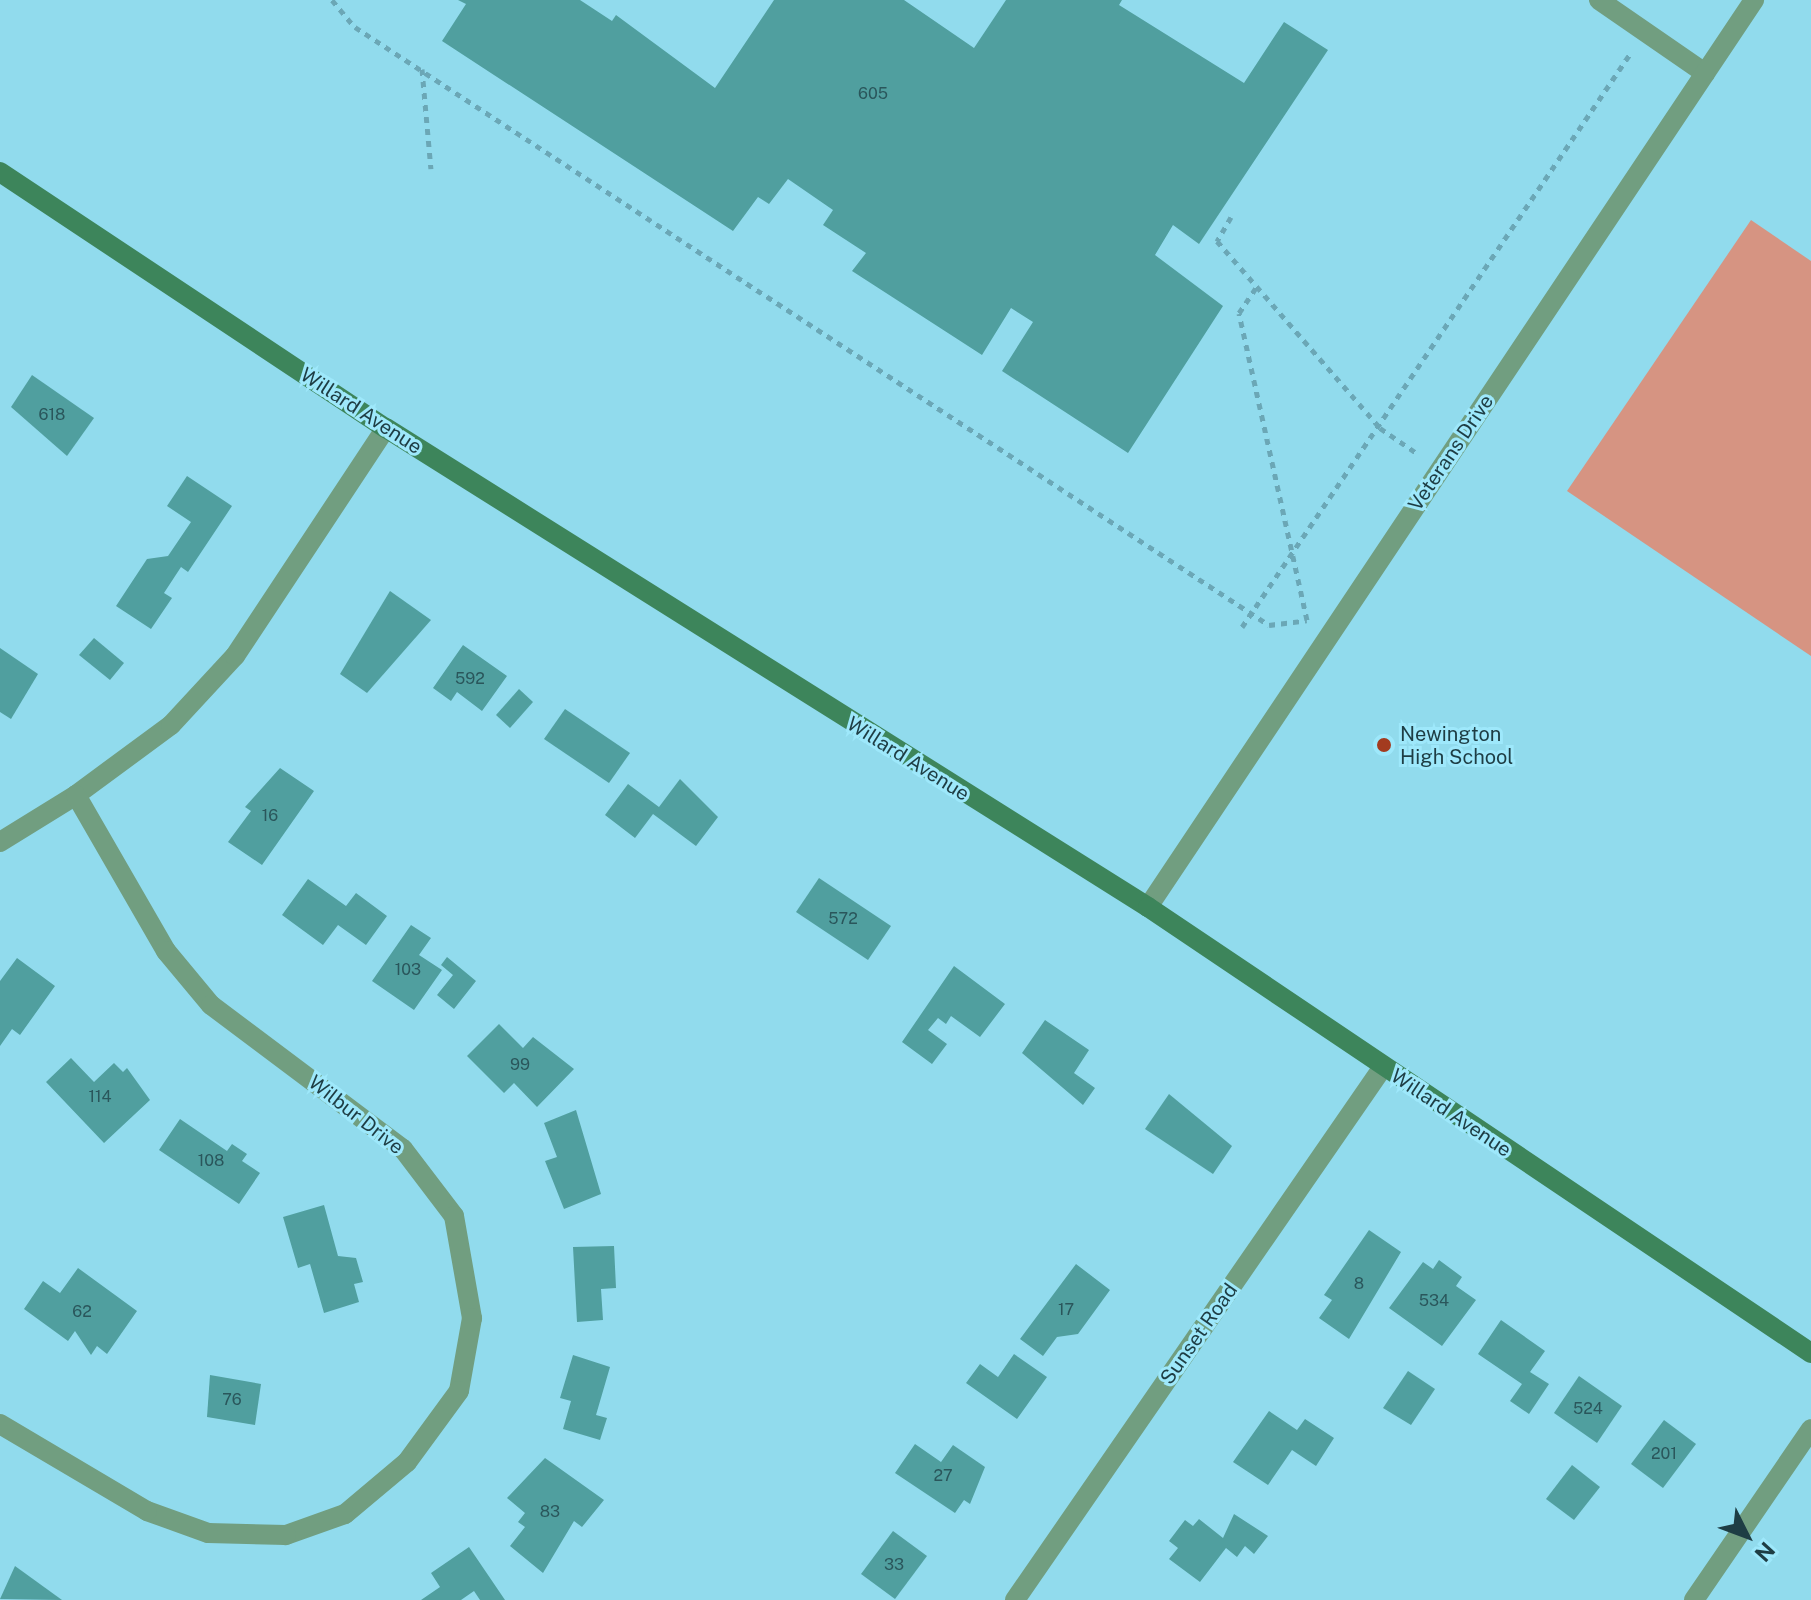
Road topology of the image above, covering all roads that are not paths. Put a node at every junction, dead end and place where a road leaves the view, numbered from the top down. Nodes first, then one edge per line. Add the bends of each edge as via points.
1 (1599, 0) edge
2 (1754, 0) edge
3 (1705, 73) junction
4 (0, 172) edge
5 (386, 428) junction
6 (76, 795) junction
7 (0, 842) edge
8 (1148, 907) junction
9 (1383, 1067) junction
10 (1811, 1353) edge
11 (0, 1424) edge
12 (1811, 1429) edge
13 (1015, 1600) edge
14 (1694, 1600) edge

1 - 3 street
2 - 3 street, Veterans Drive
3 - 8 street, Veterans Drive
4 - 5 main road, Willard Avenue
5 - 6 street via 235,656 171,725
5 - 8 main road, Willard Avenue
6 - 7 street
6 - 11 street, Wilbur Drive via 166,951 211,1005 403,1149 446,1205 454,1216 472,1318 459,1391 407,1462 345,1514 286,1535 208,1533 147,1511
8 - 9 main road, Willard Avenue
9 - 10 main road, Willard Avenue
9 - 13 street, Sunset Road
12 - 14 street

